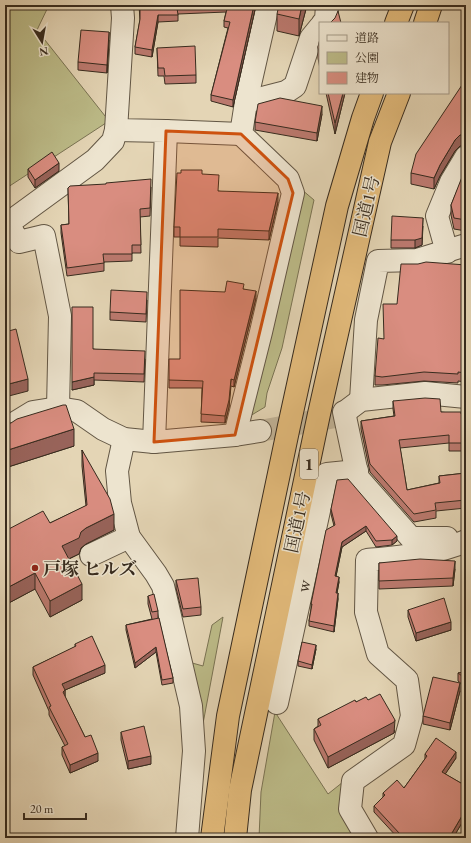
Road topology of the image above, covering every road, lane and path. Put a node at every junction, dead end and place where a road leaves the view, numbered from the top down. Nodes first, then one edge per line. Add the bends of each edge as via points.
1 (122, 5) edge
2 (268, 5) edge
3 (327, 5) edge
4 (403, 5) edge
5 (431, 5) edge
6 (324, 22) edge
7 (396, 22) edge
8 (425, 22) edge
9 (319, 28) edge
10 (372, 94) edge
11 (398, 94) edge
12 (246, 102) junction
13 (116, 130) junction
14 (166, 131) junction
15 (241, 134) junction
16 (466, 158) edge
17 (9, 233) edge
18 (456, 249) edge
19 (466, 397) edge
20 (58, 408) junction
21 (346, 410) junction
22 (5, 429) edge
23 (260, 431) tunnel mouth
24 (235, 435) junction
25 (124, 439) junction
26 (154, 442) junction
27 (357, 471) junction
28 (129, 537) junction
29 (466, 540) edge
30 (91, 556) dead end
31 (277, 703) dead end
32 (187, 838) edge
33 (212, 838) edge
34 (235, 838) edge
35 (367, 838) edge

1 - 13 street
2 - 12 street
3 - 6 street
4 - 7 highway
5 - 8 highway
9 - 12 street via 311,38 295,86 286,92
10 - 33 highway, 国道1号 / 1 via 337,206 289,426 228,716
11 - 34 highway, 国道1号 / 1 via 380,142 323,398 240,790
12 - 15 street
13 - 14 street
13 - 17 street via 113,141 95,160 10,222
14 - 15 street
14 - 26 street
15 - 24 street via 288,179 293,193
16 - 18 street via 451,182 437,216
17 - 20 street via 20,242 44,236 60,316
18 - 21 street via 417,260 378,261
19 - 21 street via 425,393
20 - 22 street via 33,412
20 - 25 street via 77,411 103,429
21 - 27 street
23 - 24 street
24 - 26 street
25 - 26 street
25 - 28 street via 117,471 120,503
27 - 29 street via 358,478 411,538
27 - 31 street, w via 327,474
28 - 30 street
28 - 32 street via 163,586 191,706 194,751
29 - 35 street via 455,546 367,560 366,612 378,654 407,680 412,716 404,745 353,781 350,809

